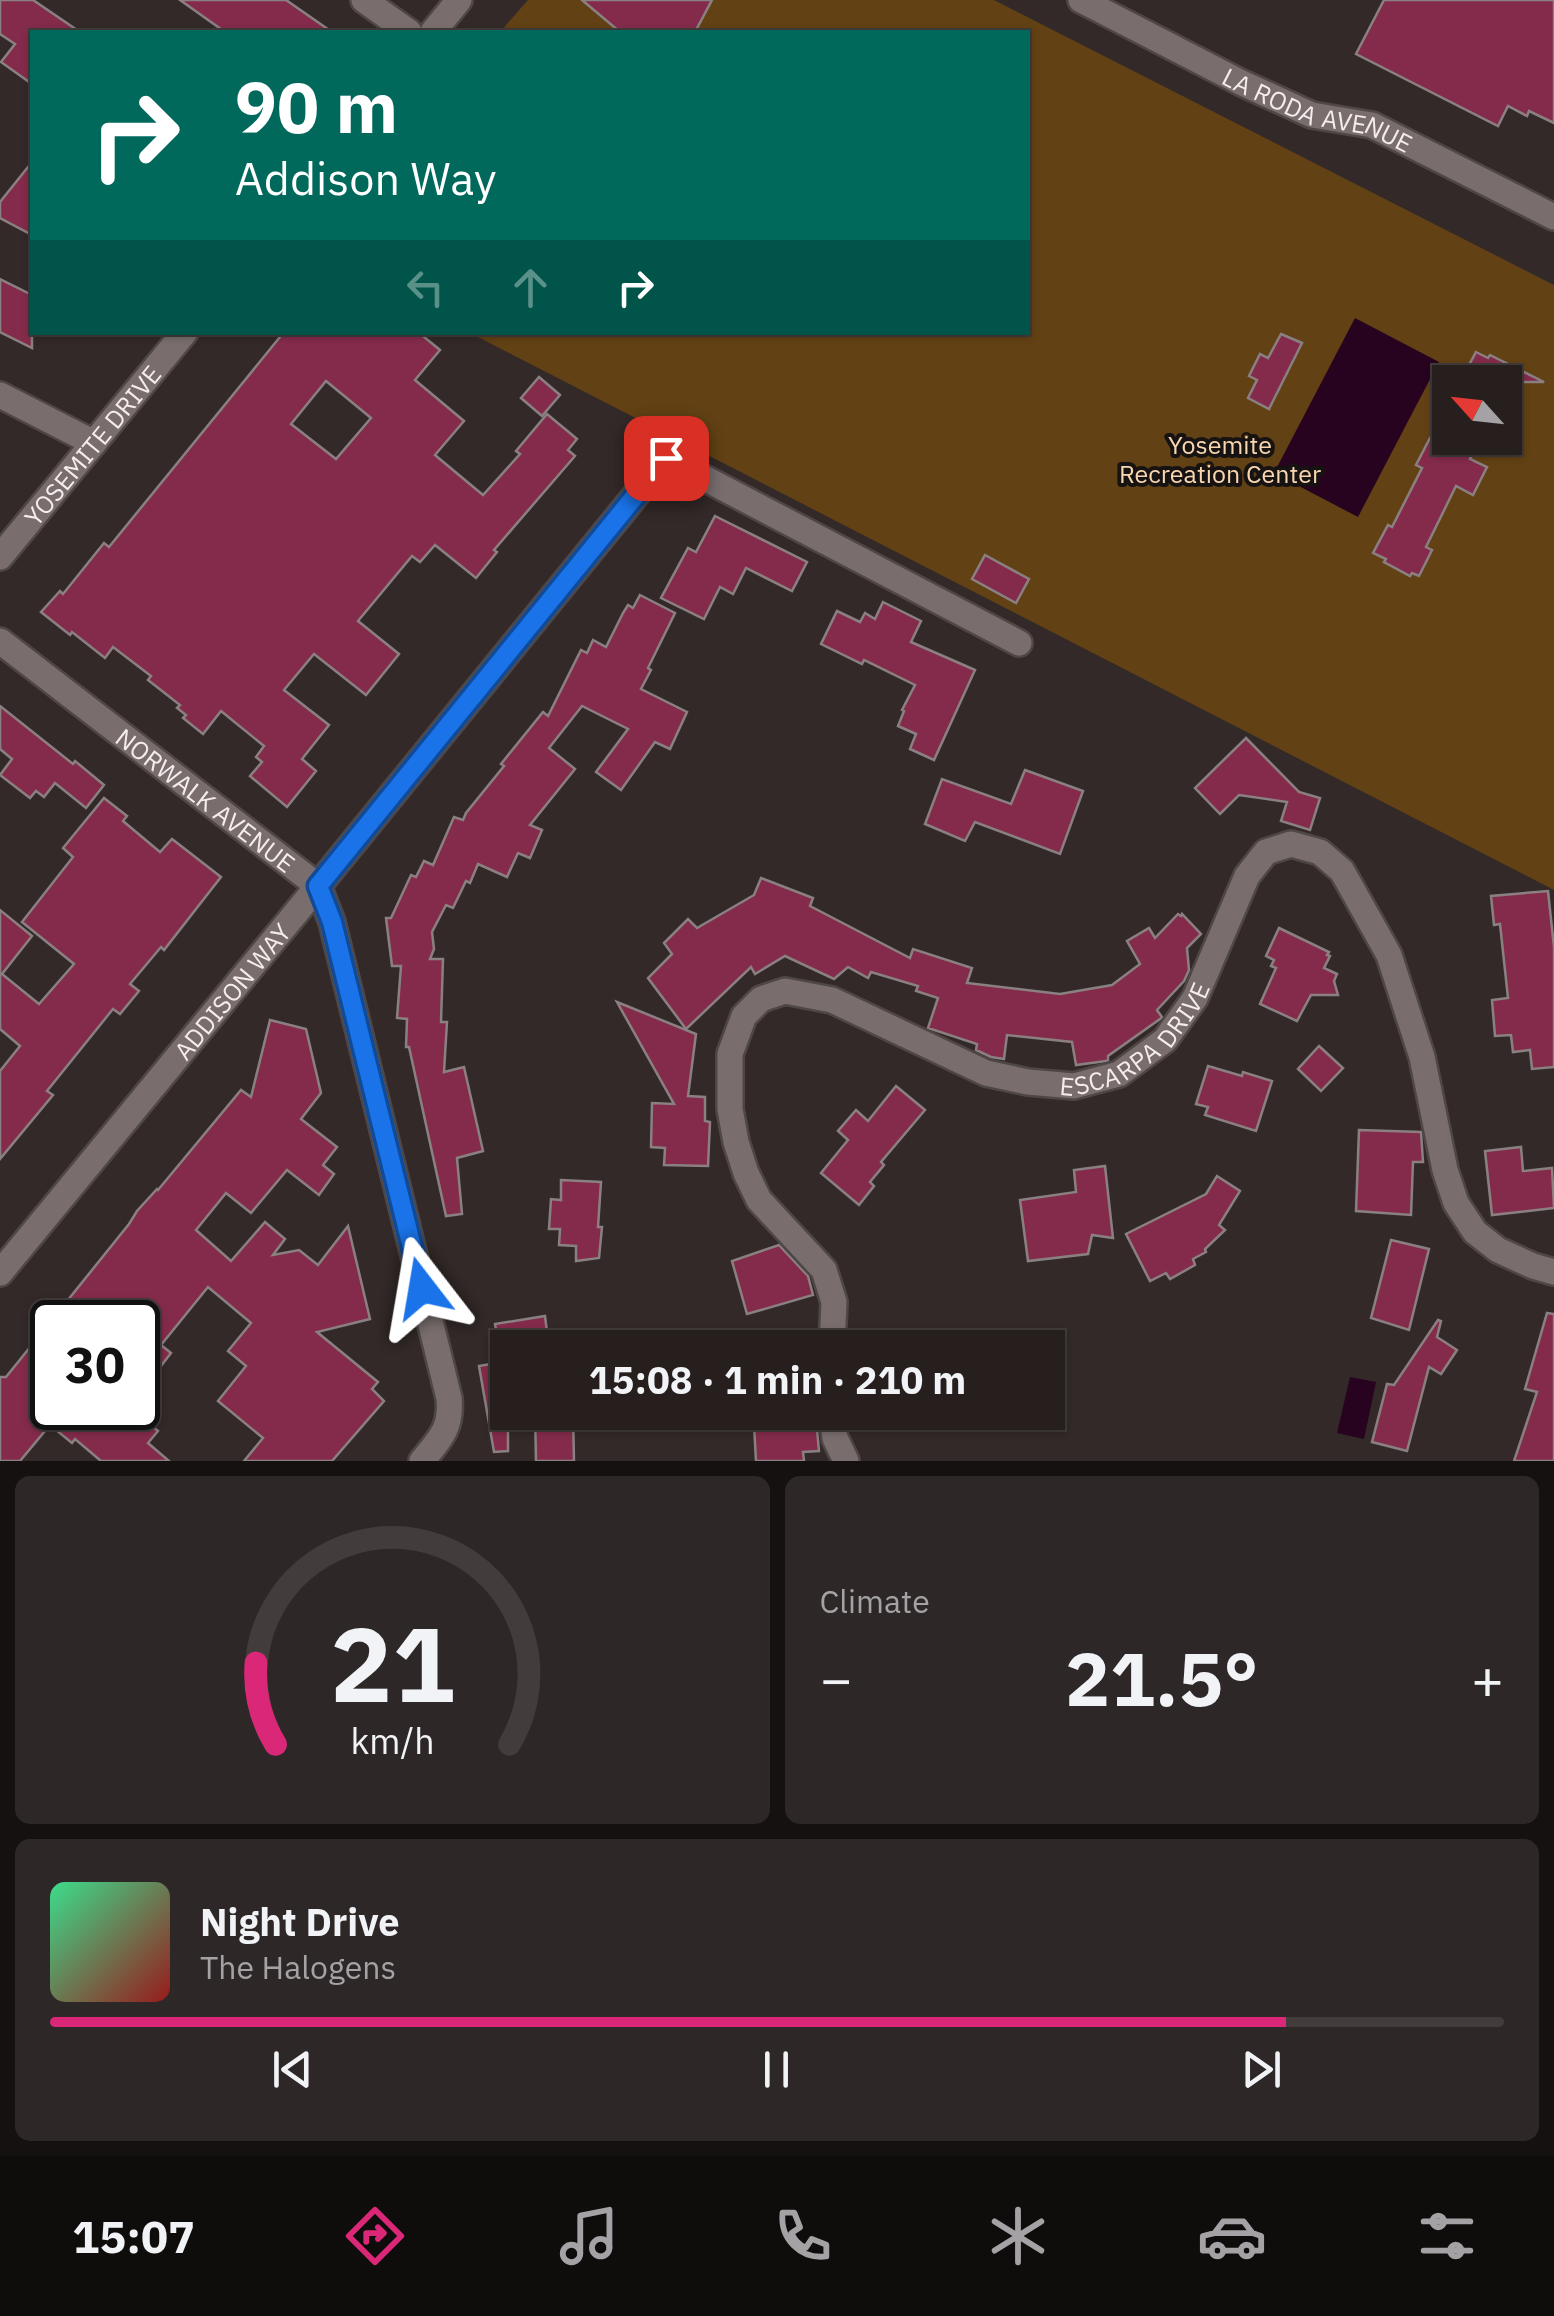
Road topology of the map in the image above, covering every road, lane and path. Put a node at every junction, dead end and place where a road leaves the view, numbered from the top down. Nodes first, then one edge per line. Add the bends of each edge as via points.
1 (364, 0) edge
2 (460, 0) edge
3 (1081, 0) edge
4 (406, 30) edge
5 (434, 30) edge
6 (1554, 217) edge
7 (183, 335) edge
8 (0, 395) edge
9 (94, 442) junction
10 (0, 556) edge
11 (0, 642) edge
12 (1019, 643) dead end
13 (318, 886) junction
14 (1554, 1272) edge
15 (0, 1273) edge
16 (833, 1330) edge
17 (834, 1430) edge
18 (422, 1461) edge
19 (846, 1461) edge

1 - 4 street
2 - 5 street
3 - 6 street, LA RODA AVENUE via 1242,83 1312,114 1372,125
7 - 9 street, YOSEMITE DRIVE
8 - 9 street
9 - 10 street, YOSEMITE DRIVE
11 - 13 street, NORWALK AVENUE
12 - 13 street, ADDISON WAY via 666,458
13 - 15 street, ADDISON WAY
13 - 18 street, NORWALK AVENUE via 448,1398 444,1434
14 - 16 street, ESCARPA DRIVE via 1498,1250 1475,1232 1456,1203 1422,1058 1388,955 1342,871 1320,852 1291,844 1266,852 1248,876 1195,998 1165,1040 1119,1074 1074,1086 986,1073 832,1000 785,991 762,999 744,1016 730,1054 736,1142 759,1200 824,1270 834,1302
17 - 19 street

